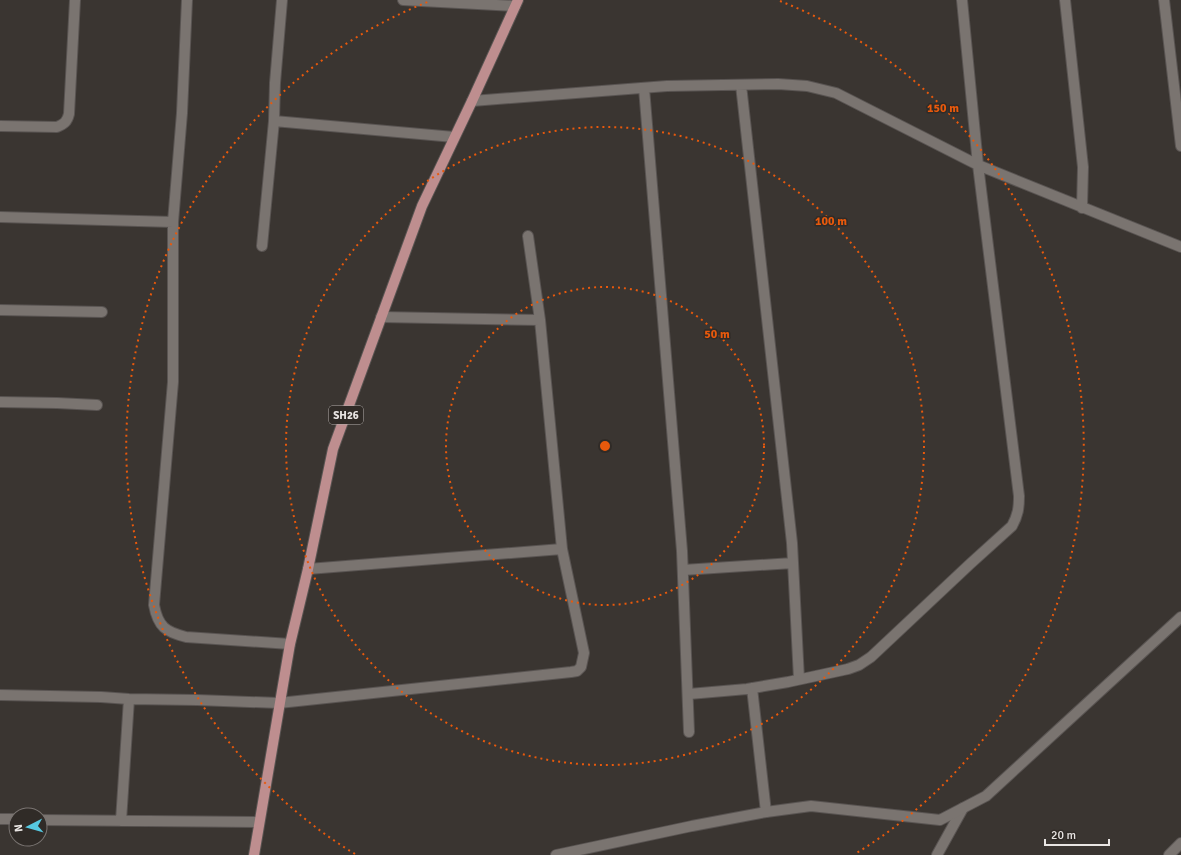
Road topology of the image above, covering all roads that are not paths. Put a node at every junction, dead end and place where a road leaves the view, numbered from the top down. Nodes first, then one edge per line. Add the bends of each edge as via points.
1 (75, 0) edge
2 (187, 0) edge
3 (282, 0) edge
4 (403, 0) edge
5 (962, 0) edge
6 (1065, 0) edge
7 (1164, 0) edge
8 (517, 3) edge
9 (1176, 58) edge
10 (741, 85) junction
11 (644, 88) junction
12 (472, 101) junction
13 (274, 121) junction
14 (0, 126) edge
15 (454, 137) junction
16 (1181, 146) edge
17 (978, 165) junction
18 (1082, 208) junction
19 (0, 217) edge
20 (172, 222) junction
21 (528, 236) dead end
22 (262, 246) dead end
23 (1181, 247) edge
24 (0, 310) edge
25 (102, 312) dead end
26 (382, 317) junction
27 (540, 320) junction
28 (0, 402) edge
29 (97, 405) dead end
30 (562, 549) junction
31 (793, 563) junction
32 (308, 568) junction
33 (683, 570) junction
34 (1181, 616) edge
35 (290, 644) junction
36 (799, 679) junction
37 (752, 688) junction
38 (688, 694) junction
39 (0, 695) edge
40 (129, 699) junction
41 (280, 703) junction
42 (689, 732) dead end
43 (963, 808) junction
44 (766, 812) junction
45 (48, 820) edge
46 (121, 821) junction
47 (259, 822) junction
48 (1181, 844) edge
49 (254, 855) edge
50 (556, 855) edge
51 (937, 855) edge
52 (1169, 855) edge

1 - 14 street via 68,120 57,127
2 - 20 street via 182,113
3 - 13 street
4 - 8 street
5 - 17 street
6 - 18 street via 1083,167
7 - 9 street
8 - 12 main road, SH26
9 - 16 street
10 - 11 street
10 - 17 street via 807,86 836,93
10 - 31 street
11 - 12 street
11 - 33 street
12 - 15 main road, SH26
13 - 15 street
13 - 22 street
15 - 26 main road, SH26 via 422,206
17 - 18 street
17 - 36 street via 1019,496 1017,518 1012,526 870,657 848,669
18 - 23 street
19 - 20 street
20 - 35 street via 173,382 154,606 156,617 162,627 186,637
21 - 27 street
24 - 25 street
26 - 27 street
26 - 32 main road, SH26 via 333,449
27 - 30 street
28 - 29 street
30 - 32 street
30 - 41 street via 584,653 581,667 576,671
31 - 33 street
31 - 36 street
32 - 35 main road, SH26
33 - 38 street
34 - 43 street via 986,796
35 - 41 main road, SH26
36 - 37 street
37 - 38 street
37 - 44 street
38 - 42 street
39 - 40 street
40 - 41 street
40 - 46 street
41 - 47 main road, SH26
43 - 44 street via 940,820 811,806
43 - 51 street
44 - 50 street
45 - 46 street
46 - 47 street
47 - 49 main road, SH26
48 - 52 street

